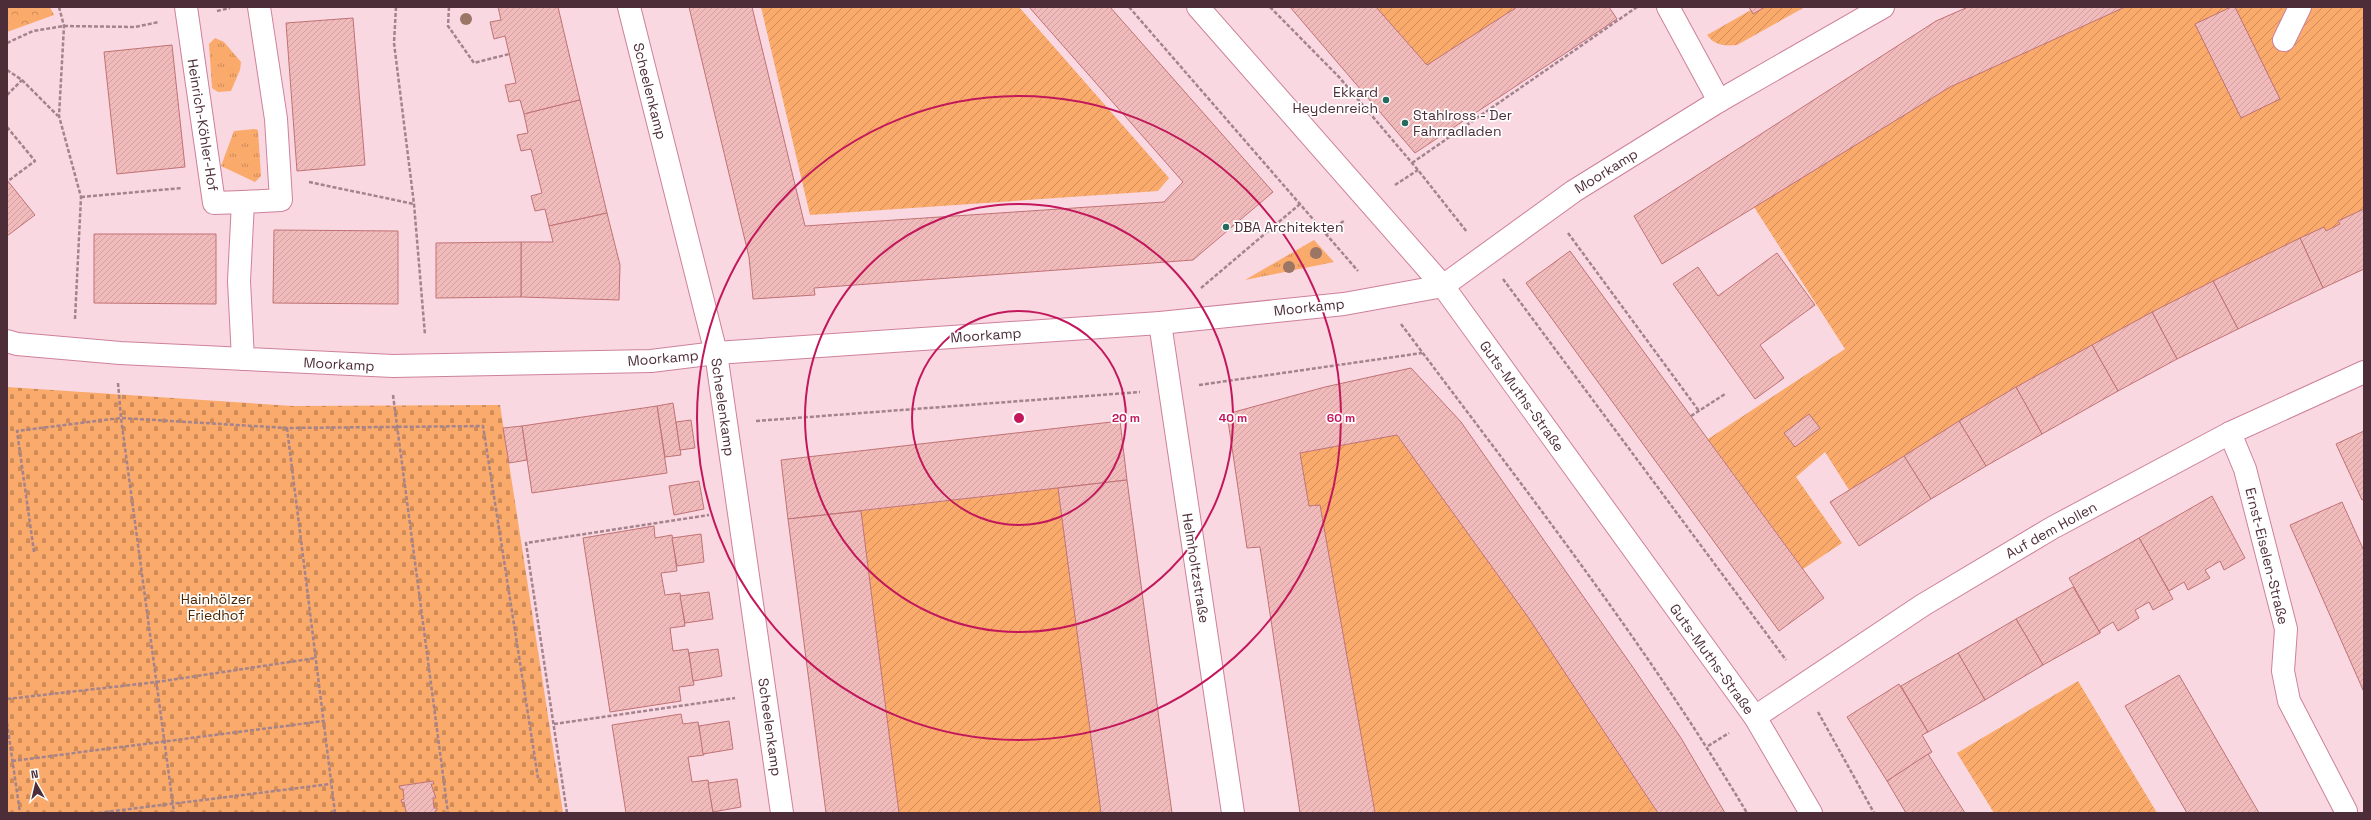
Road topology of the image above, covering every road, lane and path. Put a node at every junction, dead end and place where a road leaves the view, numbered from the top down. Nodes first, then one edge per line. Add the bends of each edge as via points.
1 (59, 7) edge
2 (237, 7) edge
3 (259, 7) edge
4 (396, 7) edge
5 (449, 7) edge
6 (629, 7) edge
7 (1128, 7) edge
8 (1198, 7) edge
9 (1270, 7) edge
10 (1637, 7) edge
11 (1668, 7) edge
12 (1883, 7) edge
13 (2300, 7) edge
14 (187, 11) edge
15 (64, 26) junction
16 (2284, 40) dead end
17 (7, 43) edge
18 (509, 54) dead end
19 (7, 70) edge
20 (22, 80) junction
21 (7, 95) edge
22 (1719, 101) junction
23 (59, 116) junction
24 (7, 126) edge
25 (1412, 163) junction
26 (280, 176) junction
27 (8, 181) dead end
28 (213, 185) junction
29 (81, 197) junction
30 (243, 202) junction
31 (414, 204) junction
32 (1300, 204) junction
33 (1550, 208) junction
34 (1485, 256) junction
35 (1443, 286) junction
36 (1196, 293) dead end
37 (1382, 298) junction
38 (1160, 324) junction
39 (7, 341) edge
40 (73, 349) junction
41 (120, 353) junction
42 (716, 353) junction
43 (1422, 353) junction
44 (243, 359) junction
45 (393, 366) junction
46 (425, 366) junction
47 (2364, 372) edge
48 (1169, 390) junction
49 (1725, 394) dead end
50 (1699, 411) junction
51 (1691, 416) dead end
52 (120, 418) junction
53 (726, 424) junction
54 (287, 428) junction
55 (396, 428) junction
56 (2230, 433) junction
57 (739, 511) junction
58 (34, 552) dead end
59 (316, 658) junction
60 (156, 682) junction
61 (1804, 685) junction
62 (765, 693) junction
63 (7, 699) edge
64 (1755, 717) junction
65 (324, 721) junction
66 (7, 723) edge
67 (554, 724) junction
68 (165, 743) junction
69 (12, 760) junction
70 (538, 778) dead end
71 (332, 784) junction
72 (173, 805) junction
73 (2346, 811) dead end
74 (20, 813) edge
75 (98, 813) edge
76 (174, 813) edge
77 (335, 813) edge
78 (448, 813) edge
79 (567, 813) edge
80 (782, 813) edge
81 (1233, 813) edge
82 (1748, 813) edge
83 (1811, 813) edge
84 (1874, 813) edge

1 - 15 path
2 - 14 path
3 - 26 street via 276,120
4 - 31 path via 394,43
5 - 18 path via 448,26 474,63
6 - 42 street, Scheelenkamp
7 - 32 path
8 - 35 street, Guts-Muths-Straße
9 - 25 path via 1339,77
10 - 25 path
11 - 22 street
12 - 22 street, Moorkamp
13 - 16 street
14 - 15 path via 135,27
14 - 28 street, Heinrich-Köhler-Hof via 190,46
15 - 17 path via 33,31
15 - 23 path
19 - 20 path
20 - 21 path
20 - 23 path
22 - 33 street, Moorkamp via 1574,190
23 - 29 path
24 - 27 path via 35,160
25 - 34 path
26 - 30 street via 281,200
26 - 31 path
28 - 29 path
28 - 30 street, Heinrich-Köhler-Hof via 214,203
29 - 40 path
30 - 44 street via 239,281
31 - 46 path
32 - 36 path
32 - 37 path
33 - 34 street, Moorkamp
33 - 50 path
34 - 35 street, Moorkamp
34 - 61 path
35 - 37 street, Moorkamp
35 - 64 street, Guts-Muths-Straße
37 - 38 street, Moorkamp
37 - 43 path
38 - 42 street, Moorkamp
38 - 48 street, Helmholtzstraße
39 - 40 street, Moorkamp
40 - 41 street, Moorkamp
41 - 44 street, Moorkamp
41 - 52 path
42 - 46 street, Moorkamp via 651,361
42 - 53 street, Scheelenkamp
43 - 48 path
43 - 82 path via 1553,526 1708,746
44 - 45 street, Moorkamp
45 - 46 street, Moorkamp
45 - 55 path
47 - 56 street, Auf dem Hollen
48 - 53 path
48 - 81 street, Helmholtzstraße
49 - 50 path
50 - 51 path
52 - 54 path
52 - 58 path via 17,431
52 - 60 path
53 - 57 street, Scheelenkamp
54 - 55 path
54 - 59 path
55 - 70 path via 483,426
55 - 78 path
56 - 61 street, Auf dem Hollen via 2045,532 1923,605
56 - 73 street, Ernst-Eiselen-Straße via 2246,469 2286,630 2283,671 2289,701
57 - 62 street, Scheelenkamp
57 - 67 path via 526,543
59 - 60 path
59 - 65 path
60 - 63 path
60 - 68 path
61 - 64 street, Auf dem Hollen
61 - 84 path
62 - 67 path
62 - 80 street, Scheelenkamp
64 - 83 street, Guts-Muths-Straße
65 - 68 path
65 - 71 path
66 - 69 path
67 - 79 path
68 - 69 path
68 - 72 path
69 - 74 path
71 - 72 path
71 - 77 path
72 - 75 path
72 - 76 path

